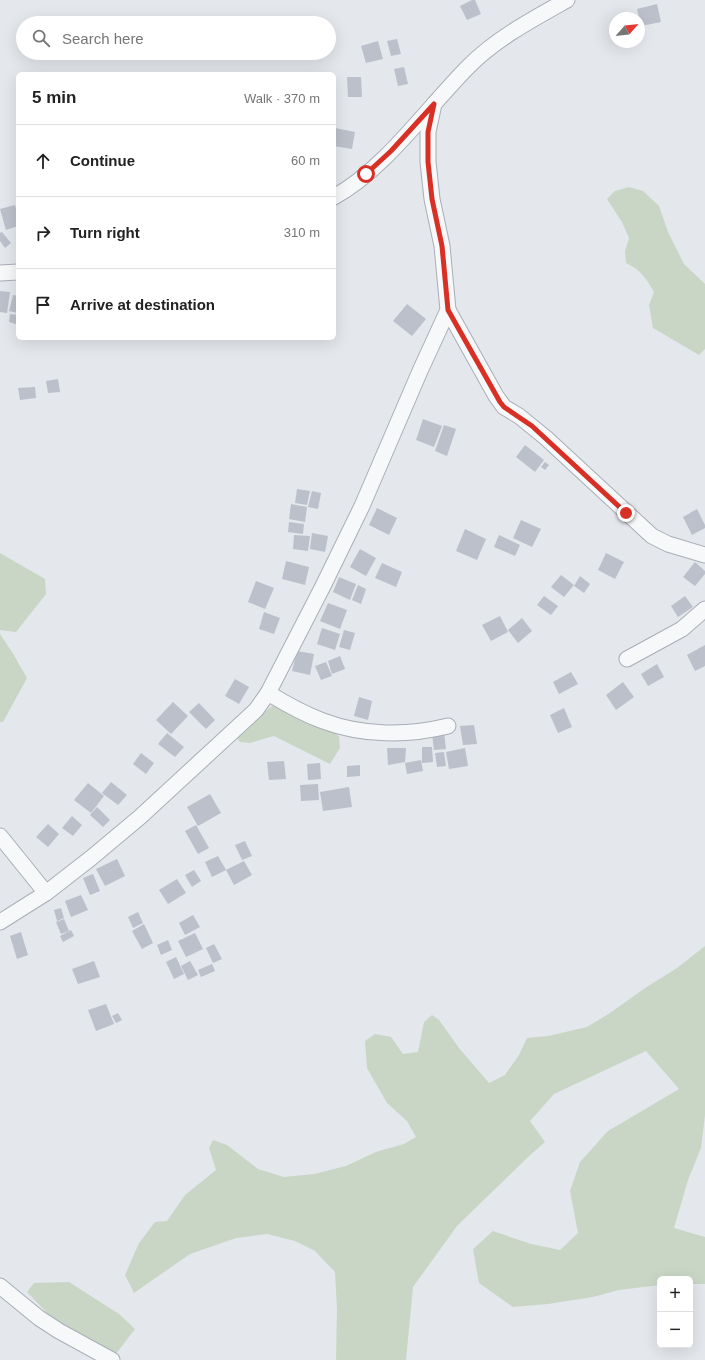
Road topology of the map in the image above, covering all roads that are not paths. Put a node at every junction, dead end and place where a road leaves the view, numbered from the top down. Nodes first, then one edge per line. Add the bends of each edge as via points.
1 (567, 0) edge
2 (434, 104) junction
3 (336, 196) edge
4 (16, 272) edge
5 (0, 273) edge
6 (448, 310) junction
7 (705, 555) edge
8 (705, 609) edge
9 (627, 659) dead end
10 (268, 693) junction
11 (448, 726) dead end
12 (0, 836) edge
13 (46, 893) junction
14 (0, 922) edge
15 (3, 1294) edge
16 (112, 1360) edge

1 - 2 street via 493,45 469,65
2 - 3 street via 391,151 366,174
2 - 6 street via 428,132 428,162 432,199 442,246
4 - 5 street
6 - 7 street via 504,407 541,434 652,536 668,544
6 - 10 street via 362,506
8 - 9 street via 682,629
10 - 11 street via 303,713 339,726 386,733 428,731
10 - 13 street via 256,710 140,817
12 - 13 street
13 - 14 street
15 - 16 street via 59,1331

